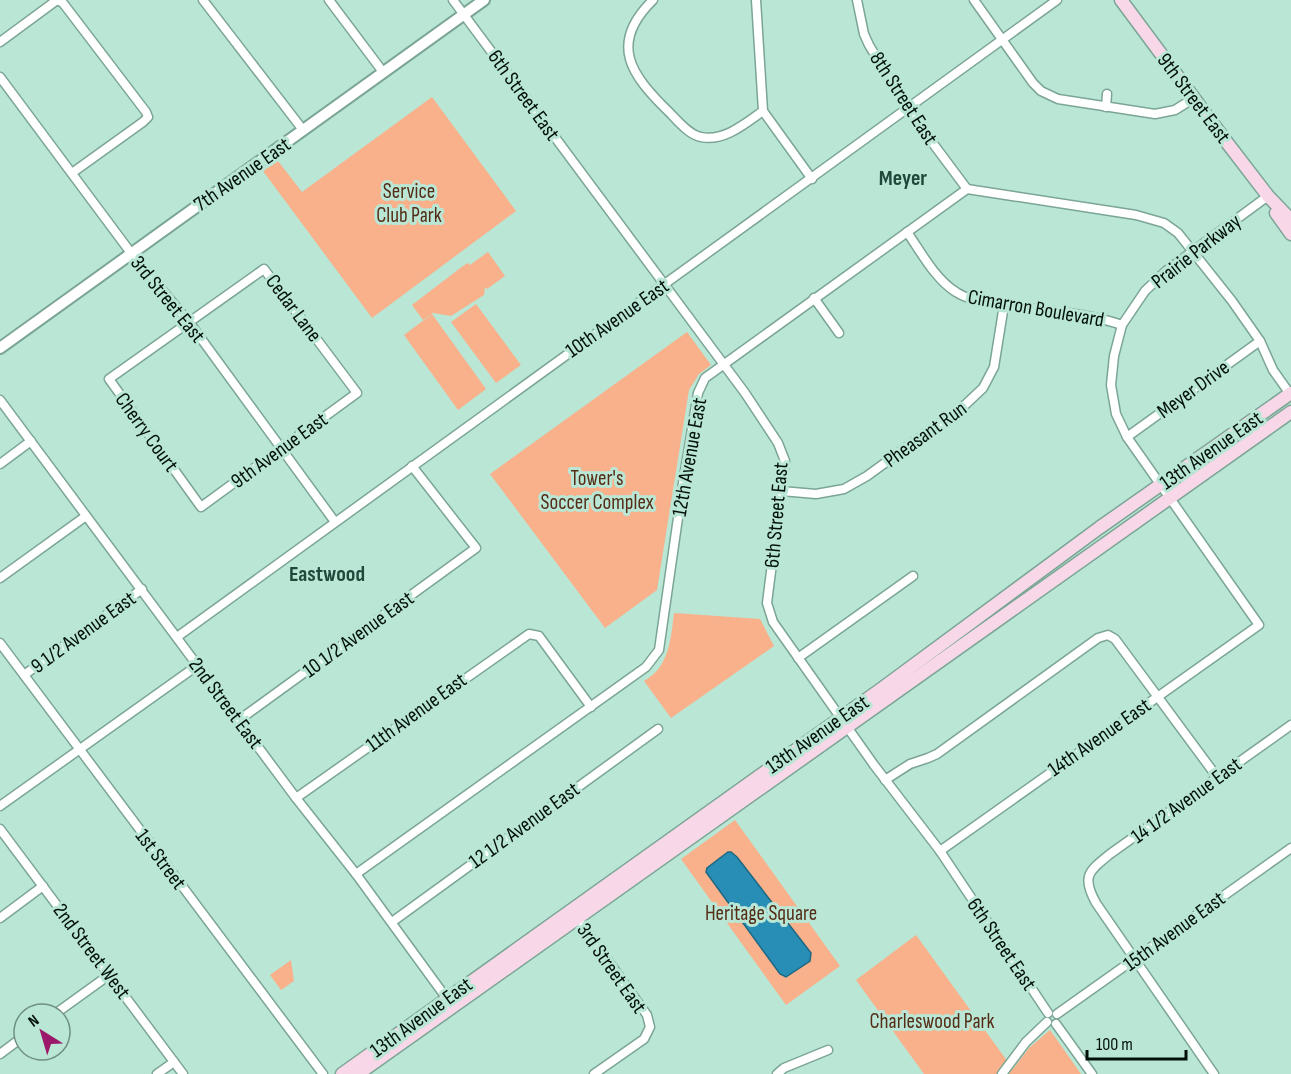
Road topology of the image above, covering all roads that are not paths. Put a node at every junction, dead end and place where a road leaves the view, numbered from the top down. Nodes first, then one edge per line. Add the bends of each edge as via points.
1 (203, 0) edge
2 (329, 0) edge
3 (453, 0) edge
4 (484, 0) edge
5 (653, 0) edge
6 (756, 0) edge
7 (857, 0) edge
8 (974, 0) edge
9 (1057, 0) edge
10 (1121, 0) edge
11 (464, 14) junction
12 (1002, 39) junction
13 (0, 42) edge
14 (383, 72) junction
15 (0, 76) edge
16 (1107, 94) dead end
17 (1194, 98) junction
18 (1106, 107) junction
19 (908, 110) junction
20 (763, 111) junction
21 (303, 130) junction
22 (72, 173) junction
23 (812, 179) junction
24 (967, 189) junction
25 (1268, 196) junction
26 (1291, 219) edge
27 (907, 232) junction
28 (1291, 234) edge
29 (1194, 251) junction
30 (131, 253) junction
31 (665, 284) junction
32 (814, 298) junction
33 (1004, 305) junction
34 (189, 322) junction
35 (1122, 325) junction
36 (839, 333) dead end
37 (1260, 341) junction
38 (0, 348) edge
39 (724, 364) junction
40 (357, 393) joint
41 (1291, 394) edge
42 (0, 400) edge
43 (1291, 412) edge
44 (1126, 437) junction
45 (31, 441) junction
46 (281, 448) junction
47 (0, 464) edge
48 (412, 466) junction
49 (1160, 486) junction
50 (781, 491) junction
51 (1168, 498) junction
52 (201, 507) joint
53 (86, 516) junction
54 (335, 522) junction
55 (913, 576) dead end
56 (0, 578) edge
57 (142, 589) junction
58 (1259, 625) joint
59 (177, 636) junction
60 (0, 643) edge
61 (798, 658) junction
62 (198, 665) junction
63 (24, 675) junction
64 (1156, 696) junction
65 (591, 707) junction
66 (239, 720) junction
67 (844, 722) junction
68 (1291, 725) edge
69 (658, 729) dead end
70 (80, 749) junction
71 (1217, 777) junction
72 (885, 780) junction
73 (296, 798) junction
74 (0, 806) edge
75 (0, 829) edge
76 (1291, 848) edge
77 (940, 850) junction
78 (356, 874) junction
79 (43, 886) junction
80 (574, 914) junction
81 (0, 918) edge
82 (392, 922) junction
83 (1135, 960) junction
84 (109, 975) junction
85 (72, 1002) edge
86 (450, 1003) junction
87 (1052, 1018) junction
88 (828, 1050) dead end
89 (174, 1062) junction
90 (157, 1074) edge
91 (183, 1074) edge
92 (323, 1074) edge
93 (342, 1074) edge
94 (358, 1074) edge
95 (594, 1074) edge
96 (777, 1074) edge
97 (1002, 1074) edge
98 (1092, 1074) edge
99 (1214, 1074) edge

1 - 21 street
2 - 14 street
3 - 11 street, 6th Street East
4 - 11 street, 7th Avenue East
5 - 20 street via 632,28 629,49 636,76 652,96 700,137 738,129
6 - 20 street
7 - 19 street, 8th Street East via 867,39
8 - 12 street
9 - 12 street, 10th Avenue East
10 - 17 main road, 9th Street East
11 - 14 street, 7th Avenue East
11 - 31 street, 6th Street East
12 - 18 street via 1033,83 1049,96
12 - 19 street, 10th Avenue East
13 - 22 street via 57,0 141,106 147,117 143,122
14 - 21 street, 7th Avenue East
15 - 22 street, 3rd Street East
16 - 18 street
17 - 18 street via 1166,113
17 - 25 main road, 9th Street East
19 - 23 street, 10th Avenue East
19 - 24 street, 8th Street East
20 - 23 street
21 - 30 street, 7th Avenue East
22 - 30 street, 3rd Street East
23 - 31 street, 10th Avenue East
24 - 27 street, 12th Avenue East
24 - 29 street via 1143,217 1164,223
25 - 26 main road, 9th Street East
25 - 28 main road, 9th Street East
25 - 29 street, Prairie Parkway
27 - 32 street, 12th Avenue East
27 - 33 street, Cimarron Boulevard via 937,273 958,293
29 - 35 street, Prairie Parkway via 1145,291
29 - 37 street
30 - 34 street, 3rd Street East
30 - 38 street, 7th Avenue East
31 - 39 street, 6th Street East
31 - 48 street, 10th Avenue East
32 - 36 street
32 - 39 street, 12th Avenue East
33 - 35 street, Cimarron Boulevard
33 - 50 street, Pheasant Run via 994,367 983,388 966,404 844,489 816,494
34 - 40 street, Cedar Lane via 264,269
34 - 46 street, 3rd Street East
34 - 52 street, Cherry Court via 109,379
35 - 44 street, Prairie Parkway via 1111,385 1116,414
37 - 41 street via 1273,370
37 - 44 street, Meyer Drive
39 - 50 street, 6th Street East via 778,443 785,461
39 - 65 street, 12th Avenue East via 705,378 698,393 659,650 646,668
40 - 46 street, 9th Avenue East
41 - 49 main road, 13th Avenue East
42 - 45 street, 2nd Street East
43 - 51 main road, 13th Avenue East
44 - 49 street, Prairie Parkway
45 - 47 street
45 - 53 street, 2nd Street East
46 - 52 street, 9th Avenue East
46 - 54 street, 3rd Street East
48 - 54 street, 10th Avenue East
48 - 66 street, 10 1/2 Avenue East via 476,548
49 - 51 street, Prairie Parkway
49 - 67 main road, 13th Avenue East
50 - 61 street, 6th Street East via 767,603 773,622
51 - 58 street, Prairie Parkway
51 - 67 main road, 13th Avenue East
53 - 56 street
53 - 57 street, 2nd Street East
54 - 59 street, 10th Avenue East
55 - 61 street
57 - 59 street, 2nd Street East
57 - 63 street, 9 1/2 Avenue East
58 - 64 street, 14th Avenue East
59 - 62 street, 2nd Street East
60 - 63 street, 1st Street
61 - 67 street, 6th Street East
62 - 66 street, 2nd Street East
62 - 70 street
63 - 70 street, 1st Street
64 - 71 street
64 - 72 street via 1115,639 1108,635 1098,638 937,753
64 - 77 street, 14th Avenue East
65 - 73 street, 11th Avenue East via 540,636 528,634
65 - 78 street, 12th Avenue East
66 - 73 street, 2nd Street East
67 - 72 street, 6th Street East
67 - 80 main road, 13th Avenue East
68 - 71 street, 14 1/2 Avenue East
69 - 82 street, 12 1/2 Avenue East
70 - 74 street
70 - 92 street, 1st Street
71 - 83 street, 14 1/2 Avenue East via 1094,867 1088,877 1088,890
72 - 77 street, 6th Street East
73 - 78 street, 2nd Street East
75 - 79 street, 2nd Street West
76 - 83 street, 15th Avenue East
77 - 87 street, 6th Street East
78 - 82 street, 2nd Street East
79 - 81 street
79 - 84 street, 2nd Street West
80 - 86 main road, 13th Avenue East
80 - 95 street, 3rd Street East via 647,1015 650,1028 644,1039
82 - 86 street, 2nd Street East
83 - 87 street, 15th Avenue East
83 - 99 street
84 - 85 street
84 - 89 street, 2nd Street West
86 - 93 main road, 13th Avenue East
86 - 94 main road, 13th Avenue East
87 - 97 street, 15th Avenue East via 1026,1042
87 - 98 street, 6th Street East
88 - 96 street
89 - 90 street
89 - 91 street, 2nd Street West

